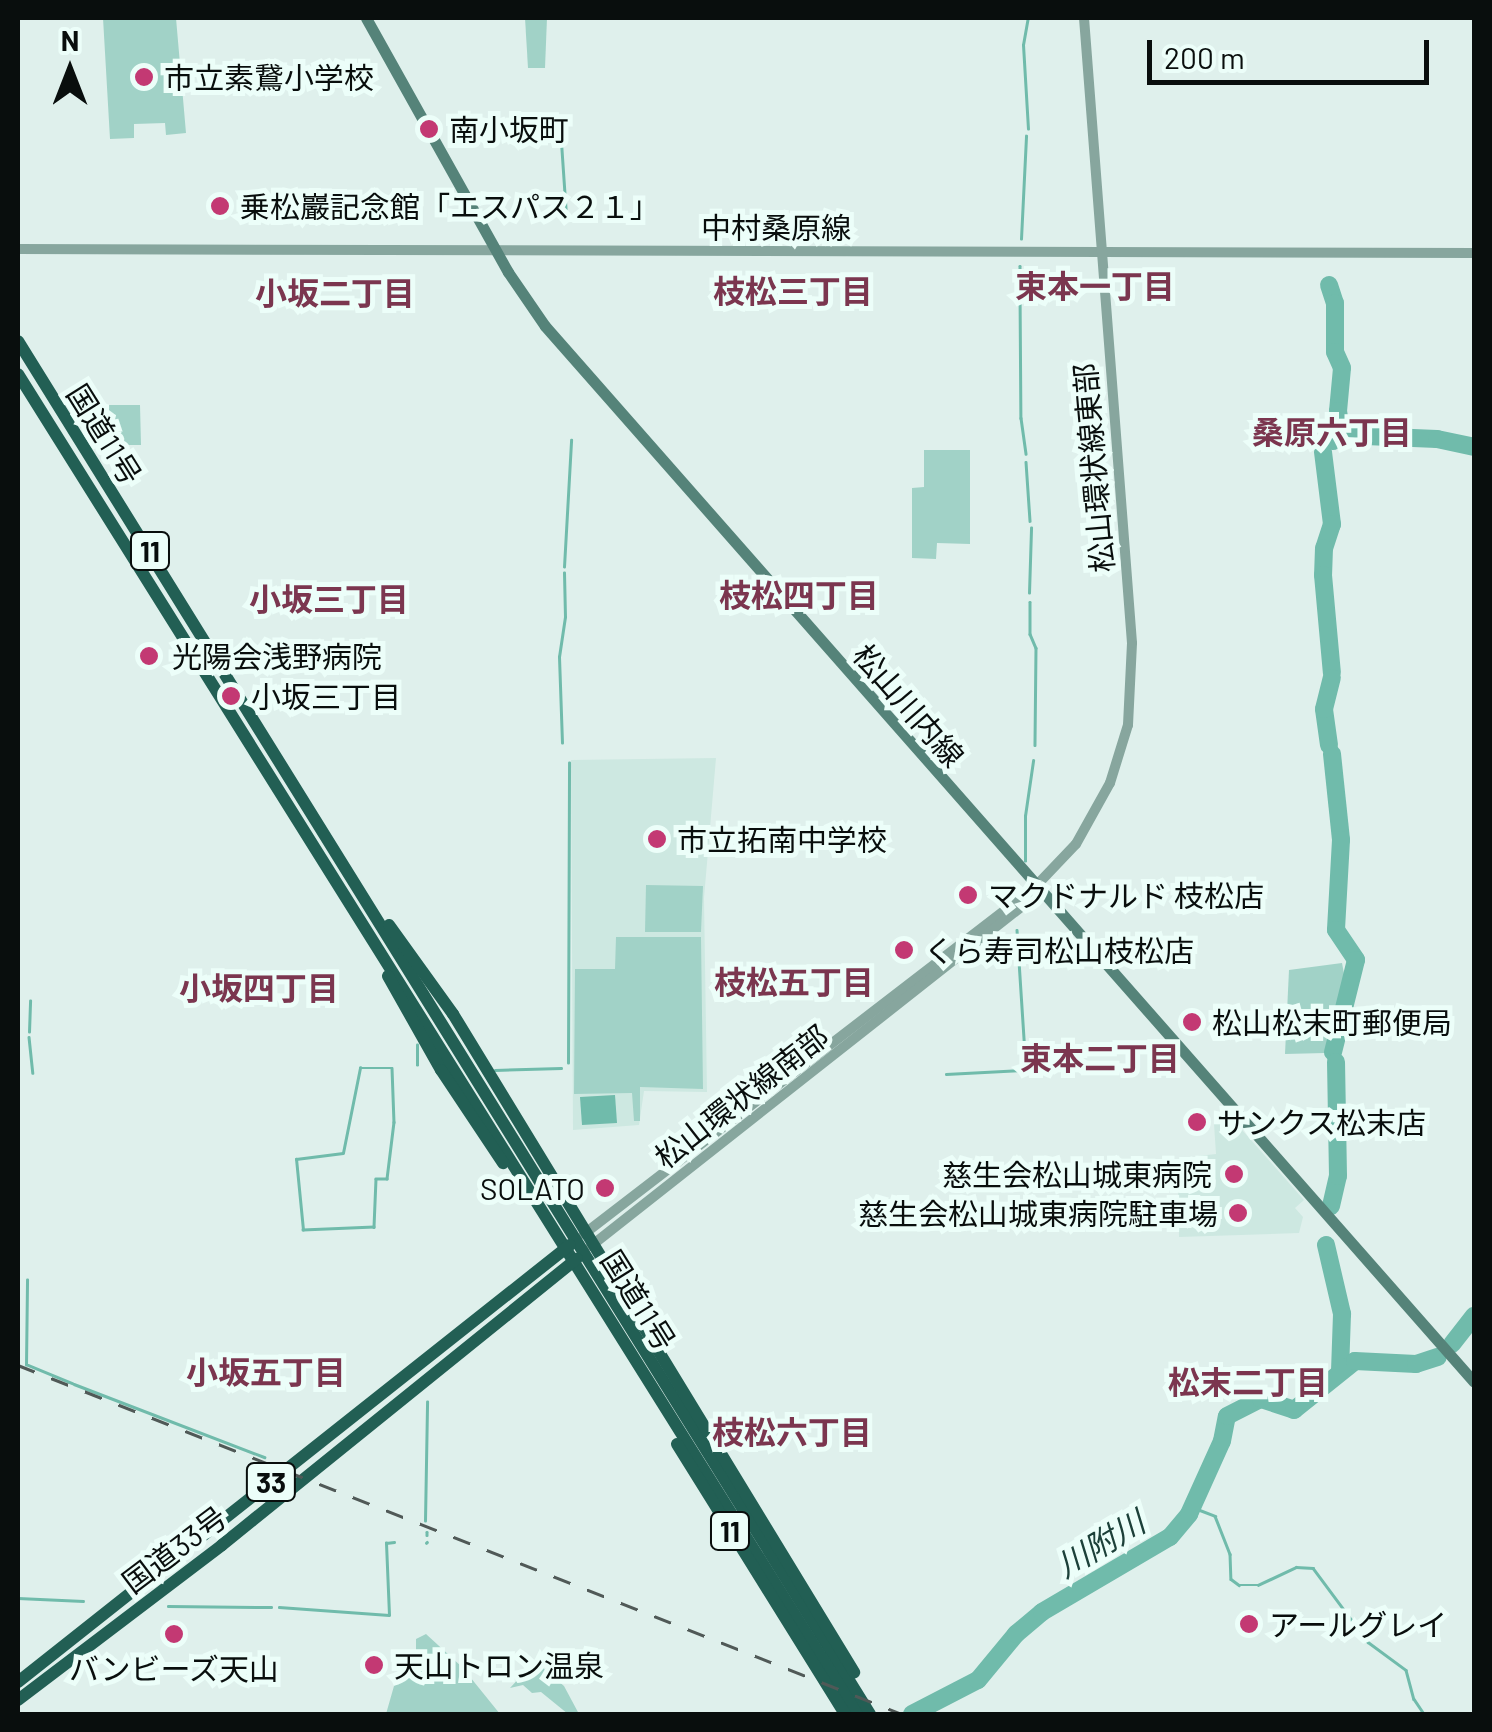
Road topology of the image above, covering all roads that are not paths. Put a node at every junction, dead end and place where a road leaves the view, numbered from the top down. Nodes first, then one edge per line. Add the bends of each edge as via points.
1 (366, 18) edge
2 (1084, 18) edge
3 (18, 248) edge
4 (496, 251) junction
5 (1102, 251) junction
6 (1474, 253) edge
7 (18, 341) edge
8 (18, 374) edge
9 (1035, 887) junction
10 (373, 908) junction
11 (359, 915) junction
12 (380, 936) junction
13 (588, 1240) junction
14 (560, 1252) junction
15 (570, 1266) junction
16 (1474, 1382) edge
17 (18, 1682) edge
18 (18, 1700) edge
19 (845, 1714) edge
20 (857, 1714) edge
21 (870, 1714) edge
22 (879, 1714) edge

1 - 4 main road, 松山川内線
2 - 5 street, 松山環状線東部
3 - 4 street, 中村桑原線
4 - 5 street, 中村桑原線
4 - 9 main road, 松山川内線 via 545,326
5 - 6 street, 中村桑原線
5 - 9 street, 松山環状線東部 via 1132,643 1130,704 1123,747 1097,810
7 - 10 highway, 国道11号 / 11
8 - 11 highway, 国道11号 / 11
9 - 13 street, 松山環状線南部
9 - 16 main road, 松山川内線
10 - 12 highway, 国道11号 / 11
10 - 13 highway, 国道11号 / 11 via 452,1014
11 - 12 highway, 国道11号 / 11
11 - 14 highway, 国道11号 / 11 via 441,1070
12 - 20 highway, 国道11号 / 11
12 - 21 highway, 国道11号 / 11
13 - 14 highway, 国道33号 / 33
13 - 15 highway, 国道33号 / 33
13 - 22 highway, 11
14 - 15 highway, 国道11号 / 11
14 - 17 highway, 国道33号 / 33
15 - 18 highway, 国道33号 / 33
15 - 19 highway, 11

